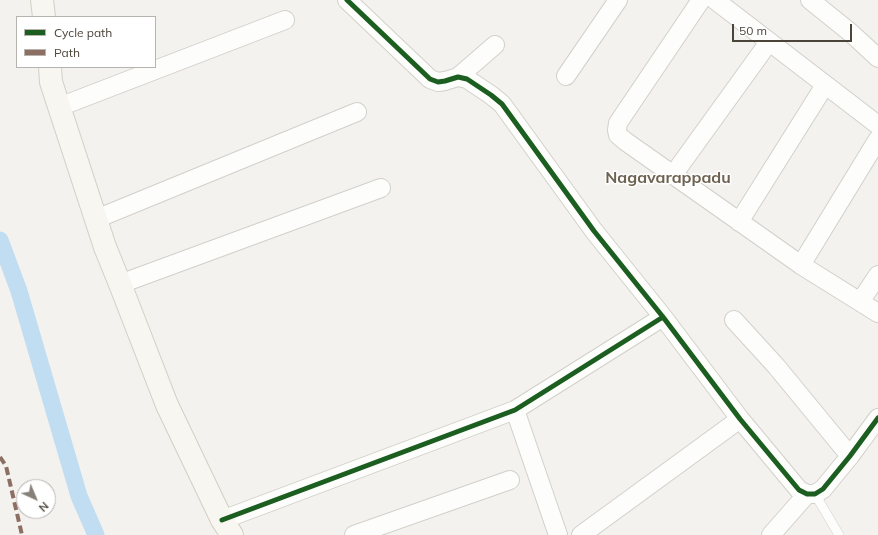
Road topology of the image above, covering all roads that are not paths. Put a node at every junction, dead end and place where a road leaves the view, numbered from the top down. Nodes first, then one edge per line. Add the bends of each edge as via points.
1 (42, 0) edge
2 (347, 0) edge
3 (618, 0) edge
4 (701, 0) edge
5 (715, 0) edge
6 (810, 0) edge
7 (44, 16) edge
8 (285, 20) dead end
9 (769, 42) junction
10 (495, 45) dead end
11 (878, 58) edge
12 (50, 68) edge
13 (566, 76) dead end
14 (458, 77) junction
15 (825, 85) junction
16 (59, 107) junction
17 (357, 112) dead end
18 (878, 125) edge
19 (878, 139) edge
20 (673, 176) junction
21 (381, 188) dead end
22 (96, 219) junction
23 (739, 222) junction
24 (801, 265) junction
25 (878, 275) edge
26 (120, 284) junction
27 (860, 302) junction
28 (878, 313) edge
29 (663, 317) junction
30 (734, 320) dead end
31 (515, 410) junction
32 (878, 418) edge
33 (740, 419) junction
34 (850, 456) junction
35 (510, 480) dead end
36 (811, 494) junction
37 (227, 528) edge
38 (354, 535) edge
39 (558, 535) edge
40 (581, 535) edge
41 (771, 535) edge
42 (839, 535) edge

1 - 7 main road
2 - 14 street via 430,79 438,82
3 - 13 street
4 - 20 street via 618,124 617,130 624,141
5 - 9 street
6 - 11 street
8 - 16 street
9 - 15 street
9 - 20 street
10 - 14 street
12 - 16 main road
14 - 29 street via 467,79 502,104 594,231
15 - 18 street
15 - 23 street
16 - 22 main road
17 - 22 street
19 - 24 street
20 - 23 street
21 - 26 street
22 - 26 main road
23 - 24 street
24 - 27 street
25 - 27 street
26 - 37 main road via 167,405
27 - 28 street
29 - 31 street
29 - 33 street
30 - 34 street via 776,366
31 - 37 street
31 - 39 street
32 - 34 street
33 - 36 street via 791,482 799,490
33 - 40 street
34 - 36 street via 823,489
35 - 38 street
36 - 41 street
36 - 42 lane

